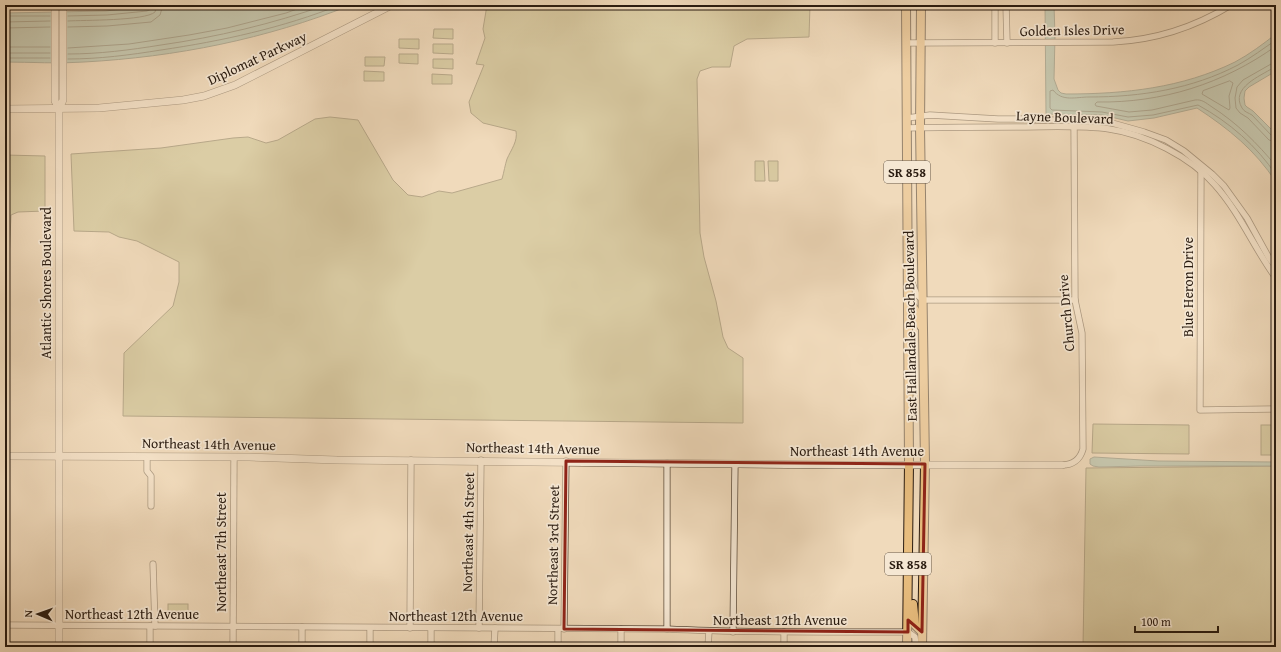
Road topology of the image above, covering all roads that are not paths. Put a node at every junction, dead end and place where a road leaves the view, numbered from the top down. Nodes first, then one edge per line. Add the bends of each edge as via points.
1 (55, 5) edge
2 (63, 5) edge
3 (392, 5) edge
4 (906, 5) edge
5 (920, 5) edge
6 (995, 5) edge
7 (1231, 5) edge
8 (1006, 6) edge
9 (1007, 42) junction
10 (995, 43) junction
11 (906, 44) junction
12 (921, 44) junction
13 (5, 109) edge
14 (59, 109) junction
15 (920, 116) junction
16 (907, 118) junction
17 (1074, 124) junction
18 (920, 127) junction
19 (907, 128) junction
20 (1126, 130) junction
21 (1201, 165) junction
22 (1200, 172) junction
23 (1276, 267) edge
24 (908, 274) junction
25 (1276, 278) edge
26 (908, 300) junction
27 (923, 300) junction
28 (1075, 300) junction
29 (924, 333) junction
30 (1276, 409) edge
31 (5, 456) edge
32 (59, 456) junction
33 (147, 457) junction
34 (234, 457) junction
35 (411, 460) junction
36 (481, 460) junction
37 (566, 462) junction
38 (667, 463) junction
39 (735, 464) junction
40 (909, 464) junction
41 (925, 464) junction
42 (1062, 465) joint
43 (151, 506) dead end
44 (153, 564) dead end
45 (908, 578) junction
46 (5, 625) edge
47 (59, 626) junction
48 (152, 626) junction
49 (233, 626) junction
50 (302, 627) junction
51 (370, 628) junction
52 (410, 628) junction
53 (431, 628) junction
54 (478, 628) junction
55 (495, 628) junction
56 (561, 629) junction
57 (621, 629) junction
58 (667, 629) junction
59 (709, 631) junction
60 (733, 632) junction
61 (784, 632) junction
62 (908, 632) junction
63 (922, 632) junction
64 (59, 647) edge
65 (150, 647) edge
66 (233, 647) edge
67 (302, 647) edge
68 (370, 647) edge
69 (431, 647) edge
70 (494, 647) edge
71 (558, 647) edge
72 (621, 647) edge
73 (708, 647) edge
74 (784, 647) edge
75 (907, 647) edge
76 (916, 647) edge
77 (922, 647) edge

1 - 14 street, Atlantic Shores Boulevard via 55,101
2 - 14 street, Atlantic Shores Boulevard via 63,100
3 - 14 street, Diplomat Parkway via 273,67 218,92 183,100 130,106
4 - 11 main road, East Hallandale Beach Boulevard / SR 858
5 - 12 main road, East Hallandale Beach Boulevard / SR 858
6 - 10 street
7 - 9 street, Golden Isles Drive via 1186,28 1147,38 1113,42
8 - 9 street
9 - 10 street, Golden Isles Drive
10 - 12 street, Golden Isles Drive
11 - 12 street, Golden Isles Drive
11 - 16 main road, East Hallandale Beach Boulevard / SR 858
12 - 15 main road, East Hallandale Beach Boulevard / SR 858
13 - 14 street, Diplomat Parkway
14 - 32 street, Atlantic Shores Boulevard
15 - 16 street, Layne Boulevard
15 - 17 street, Layne Boulevard
15 - 18 main road, East Hallandale Beach Boulevard / SR 858
16 - 19 main road, East Hallandale Beach Boulevard / SR 858
17 - 18 street, Layne Boulevard
17 - 20 street, Layne Boulevard
17 - 28 street, Church Drive
18 - 19 street, Layne Boulevard
18 - 27 main road, East Hallandale Beach Boulevard / SR 858
19 - 24 main road, East Hallandale Beach Boulevard / SR 858
20 - 21 street, Layne Boulevard via 1144,132 1166,140
20 - 22 street, Layne Boulevard via 1167,149
21 - 22 street, Blue Heron Drive
21 - 23 street, Layne Boulevard via 1233,197
22 - 25 street, Layne Boulevard via 1234,208
22 - 30 street, Blue Heron Drive via 1200,410
24 - 26 main road, East Hallandale Beach Boulevard / SR 858
24 - 27 street via 917,295
26 - 29 main road via 917,313
26 - 40 main road, East Hallandale Beach Boulevard / SR 858
27 - 28 street
27 - 29 main road, East Hallandale Beach Boulevard / SR 858
28 - 42 street, Church Drive via 1082,334 1082,449 1080,458
29 - 41 main road, East Hallandale Beach Boulevard / SR 858
31 - 32 street, Northeast 14th Avenue
32 - 33 street, Northeast 14th Avenue
32 - 47 street, Atlantic Shores Boulevard
33 - 34 street, Northeast 14th Avenue
33 - 43 street via 147,471 151,476
34 - 35 street, Northeast 14th Avenue
34 - 49 street, Northeast 7th Street
35 - 36 street, Northeast 14th Avenue
35 - 52 street
36 - 37 street, Northeast 14th Avenue
36 - 54 street, Northeast 4th Street
37 - 38 street, Northeast 14th Avenue
37 - 56 street, Northeast 3rd Street
38 - 39 street, Northeast 14th Avenue
38 - 58 street
39 - 40 street, Northeast 14th Avenue
39 - 60 street
40 - 41 street, Northeast 14th Avenue
40 - 45 main road, East Hallandale Beach Boulevard / SR 858
41 - 42 street, Northeast 14th Avenue
41 - 63 main road, East Hallandale Beach Boulevard / SR 858
44 - 48 street
45 - 62 main road, East Hallandale Beach Boulevard / SR 858
45 - 63 main road via 913,589 915,625
46 - 47 street, Northeast 12th Avenue
47 - 48 street, Northeast 12th Avenue
47 - 64 street, Atlantic Shores Boulevard
48 - 49 street, Northeast 12th Avenue
48 - 65 street
49 - 50 street, Northeast 12th Avenue
49 - 66 street, Northeast 7th Street
50 - 51 street, Northeast 12th Avenue
50 - 67 street
51 - 52 street, Northeast 12th Avenue
51 - 68 street
52 - 53 street, Northeast 12th Avenue
53 - 54 street, Northeast 12th Avenue
53 - 69 street
54 - 55 street, Northeast 12th Avenue
55 - 56 street, Northeast 12th Avenue
55 - 70 street
56 - 57 street, Northeast 12th Avenue
56 - 71 street, Northeast 3rd Street
57 - 58 street, Northeast 12th Avenue
57 - 72 street
58 - 59 street, Northeast 12th Avenue
59 - 60 street, Northeast 12th Avenue
59 - 73 street
60 - 61 street, Northeast 12th Avenue
61 - 62 street, Northeast 12th Avenue
61 - 74 street
62 - 75 main road, East Hallandale Beach Boulevard / SR 858
62 - 76 street via 914,637
63 - 77 main road, East Hallandale Beach Boulevard / SR 858

